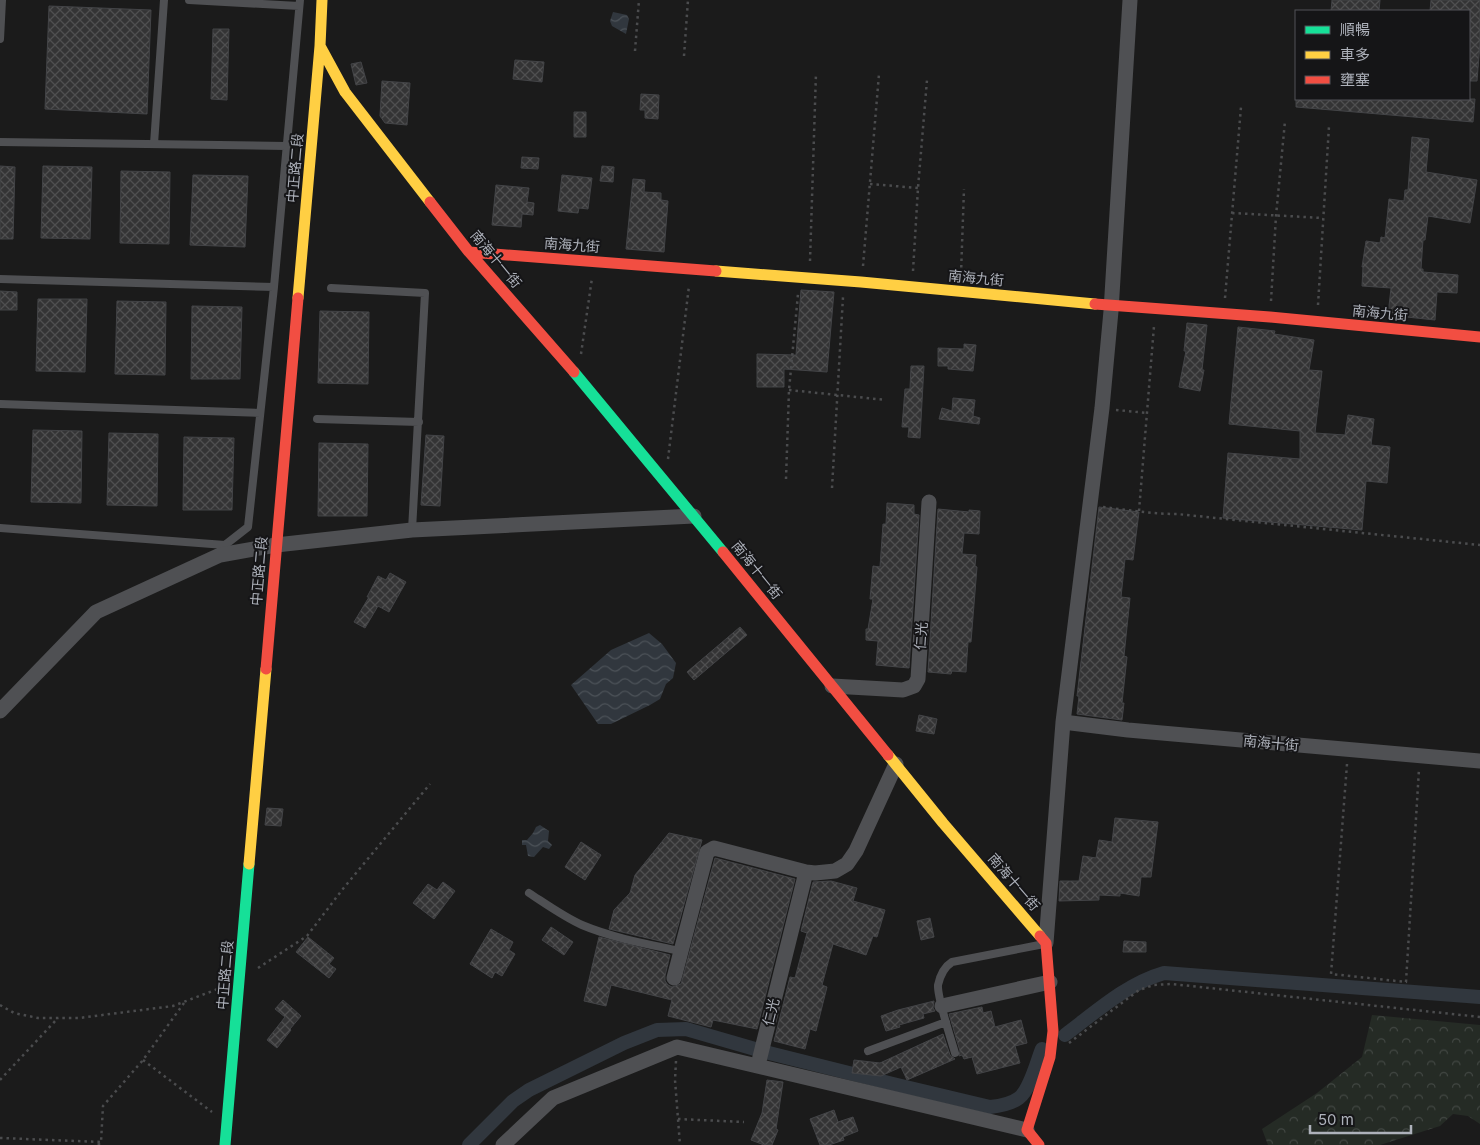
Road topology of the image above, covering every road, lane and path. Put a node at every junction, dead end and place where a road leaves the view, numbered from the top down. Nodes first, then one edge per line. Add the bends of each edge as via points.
1 (2, 0) edge
2 (164, 0) edge
3 (189, 0) edge
4 (322, 0) edge
5 (639, 0) edge
6 (688, 0) edge
7 (1130, 0) edge
8 (299, 3) edge
9 (0, 39) edge
10 (320, 46) junction
11 (634, 51) dead end
12 (684, 56) dead end
13 (816, 73) dead end
14 (879, 74) dead end
15 (927, 80) dead end
16 (1241, 107) dead end
17 (1285, 121) dead end
18 (1329, 126) dead end
19 (0, 142) edge
20 (154, 144) junction
21 (286, 146) junction
22 (870, 184) junction
23 (918, 188) junction
24 (964, 189) dead end
25 (1232, 214) junction
26 (1276, 216) junction
27 (1322, 218) junction
28 (469, 252) junction
29 (594, 262) junction
30 (690, 269) junction
31 (804, 278) junction
32 (0, 279) edge
33 (844, 281) junction
34 (861, 282) junction
35 (274, 287) junction
36 (331, 288) dead end
37 (912, 288) junction
38 (960, 291) junction
39 (1111, 306) junction
40 (1156, 309) junction
41 (1224, 314) junction
42 (1270, 317) junction
43 (1317, 322) junction
44 (1480, 337) edge
45 (578, 376) junction
46 (789, 390) junction
47 (838, 394) junction
48 (886, 400) dead end
49 (0, 404) edge
50 (1102, 408) junction
51 (260, 413) junction
52 (1147, 413) junction
53 (317, 419) dead end
54 (419, 422) junction
55 (786, 479) dead end
56 (665, 480) junction
57 (832, 488) dead end
58 (929, 502) dead end
59 (1089, 505) junction
60 (1139, 511) junction
61 (694, 516) junction
62 (0, 528) edge
63 (412, 530) junction
64 (1480, 544) edge
65 (276, 545) junction
66 (832, 686) junction
67 (0, 712) edge
68 (1063, 722) junction
69 (1348, 750) junction
70 (1420, 755) junction
71 (1480, 761) edge
72 (896, 764) junction
73 (806, 872) junction
74 (529, 893) dead end
75 (1046, 943) junction
76 (680, 952) junction
77 (674, 978) dead end
78 (1050, 982) junction
79 (184, 1002) dead end
80 (942, 1006) junction
81 (1480, 1017) edge
82 (58, 1018) dead end
83 (946, 1022) junction
84 (677, 1047) junction
85 (868, 1051) dead end
86 (955, 1053) dead end
87 (1050, 1058) junction
88 (143, 1060) junction
89 (758, 1065) junction
90 (0, 1080) edge
91 (678, 1119) junction
92 (744, 1122) dead end
93 (227, 1124) junction
94 (1027, 1130) junction
95 (0, 1138) edge
96 (101, 1142) junction
97 (98, 1145) edge
98 (226, 1145) edge
99 (503, 1145) edge
100 (680, 1145) edge
101 (1039, 1145) edge

1 - 9 lane
2 - 20 lane
3 - 8 lane
4 - 10 street, 中正路二段
5 - 11 path
6 - 12 path
7 - 39 street
8 - 21 lane
10 - 28 street, 南海十一街 via 344,92
10 - 65 street, 中正路二段
13 - 31 path
14 - 22 path
15 - 23 path
16 - 25 path
17 - 26 path
18 - 27 path
19 - 20 lane
20 - 21 lane
21 - 35 lane
22 - 23 path
22 - 34 path
23 - 37 path
24 - 38 path
25 - 26 path
25 - 41 path
26 - 27 path
26 - 42 path
27 - 43 path
28 - 29 street, 南海九街
28 - 45 street, 南海十一街
29 - 30 street, 南海九街
29 - 45 path
30 - 31 street, 南海九街
30 - 56 path
31 - 33 street, 南海九街
31 - 46 path
32 - 35 lane
33 - 34 street, 南海九街
33 - 47 path
34 - 37 street, 南海九街
35 - 51 lane
36 - 54 lane via 425,293
37 - 38 street, 南海九街
38 - 39 street, 南海九街
39 - 40 street, 南海九街
39 - 50 street
40 - 41 street, 南海九街
40 - 52 path
41 - 42 street, 南海九街
42 - 43 street, 南海九街
43 - 44 street, 南海九街
45 - 56 street, 南海十一街
46 - 47 path
46 - 55 path
47 - 48 path
47 - 57 path
49 - 51 lane
50 - 52 path
50 - 59 street
51 - 62 lane via 248,527 225,545
52 - 60 path
53 - 54 lane
54 - 63 lane
56 - 61 street, 南海十一街
58 - 66 street, 仁光 via 918,679 914,686 903,690
59 - 60 path
59 - 68 street
60 - 64 path
61 - 63 street
61 - 66 street, 南海十一街
63 - 65 street
65 - 67 street via 220,555 96,612
65 - 93 street, 中正路二段
66 - 72 street, 南海十一街
68 - 69 street, 南海十街
68 - 75 street
69 - 70 street, 南海十街
69 - 70 path via 1330,974 1406,982
70 - 71 street, 南海十街
72 - 73 street via 847,864 834,871
72 - 75 street, 南海十一街
73 - 76 street via 714,848 707,852
73 - 89 street, 仁光
74 - 76 lane via 580,924
75 - 78 street
75 - 80 lane via 947,965 938,987
76 - 77 street
78 - 80 street
78 - 87 street via 1053,1031
79 - 88 path
80 - 83 lane
81 - 87 path via 1172,984 1154,985 1140,990
82 - 90 path
83 - 85 lane
83 - 86 lane
84 - 89 street
84 - 91 path
84 - 99 street via 553,1098
87 - 94 street
88 - 93 path
88 - 96 path via 103,1106
89 - 94 street
91 - 92 path
91 - 100 path
93 - 98 street, 中正路二段
94 - 101 street
95 - 96 path
96 - 97 path

